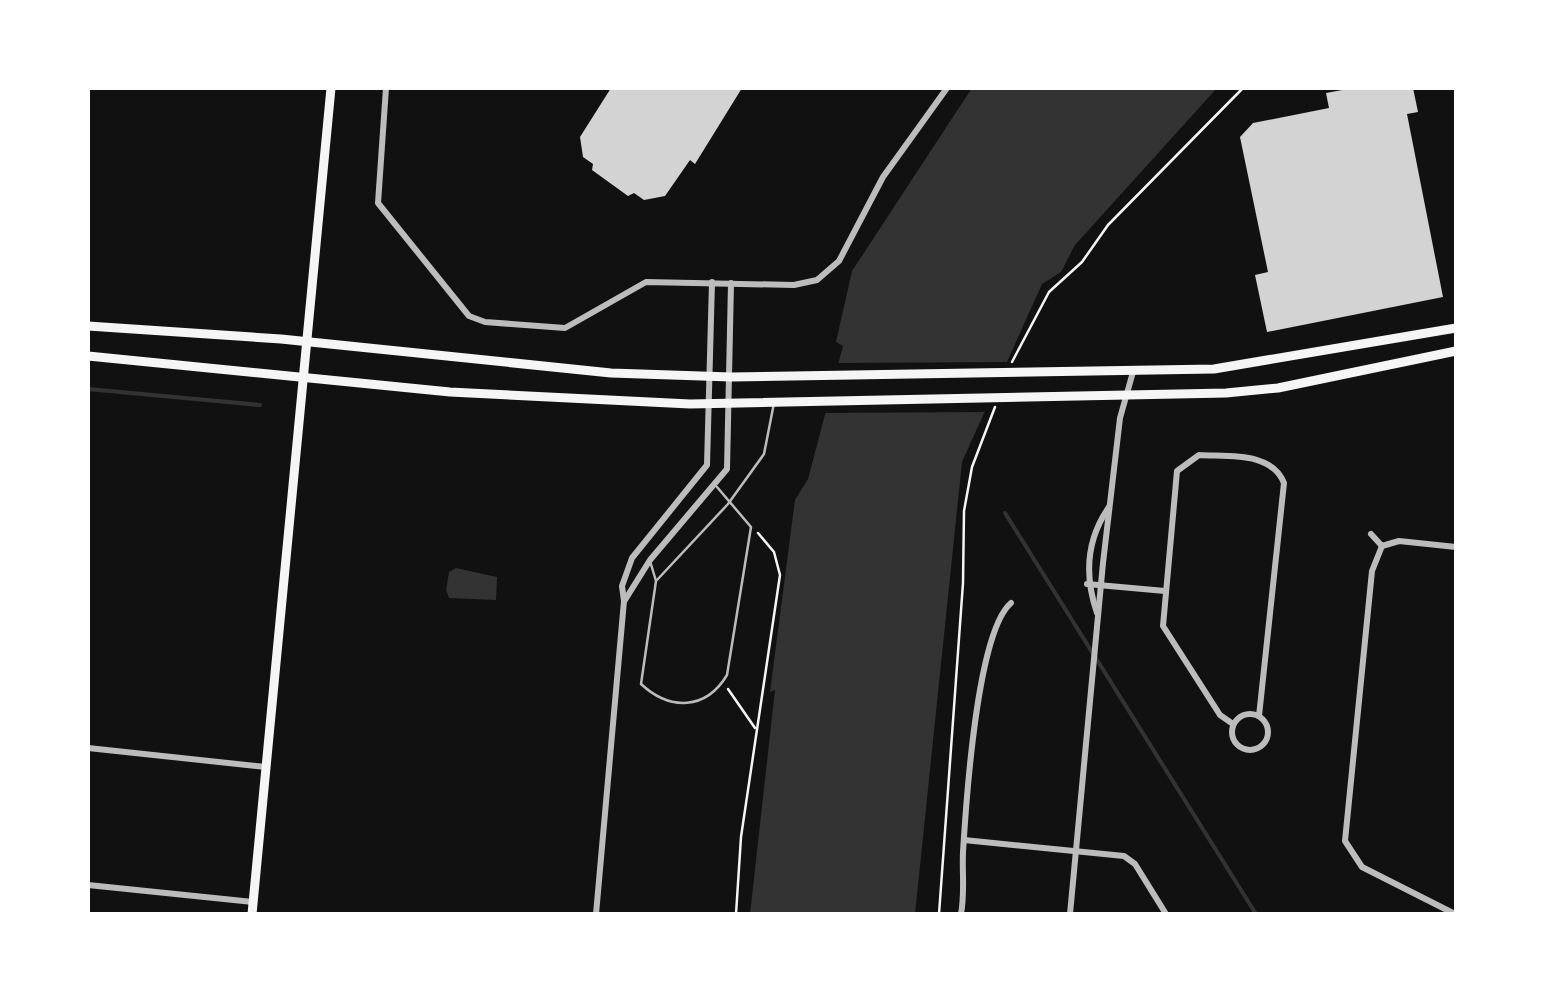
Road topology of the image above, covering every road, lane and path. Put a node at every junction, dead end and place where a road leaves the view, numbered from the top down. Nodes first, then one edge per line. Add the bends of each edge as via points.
1 (331, 88) edge
2 (386, 88) edge
3 (948, 88) edge
4 (1243, 88) edge
5 (712, 282) junction
6 (732, 283) junction
7 (88, 326) edge
8 (1456, 328) edge
9 (308, 342) junction
10 (1456, 350) edge
11 (88, 356) edge
12 (1012, 364) dead end
13 (1133, 372) junction
14 (304, 377) junction
15 (707, 377) junction
16 (732, 378) junction
17 (1000, 395) dead end
18 (1124, 396) junction
19 (774, 402) junction
20 (707, 404) junction
21 (732, 404) junction
22 (707, 465) junction
23 (716, 485) junction
24 (728, 504) junction
25 (1110, 506) junction
26 (757, 532) dead end
27 (1371, 534) dead end
28 (1382, 546) junction
29 (1456, 547) edge
30 (650, 560) junction
31 (656, 581) junction
32 (1088, 584) junction
33 (1100, 586) junction
34 (1165, 590) junction
35 (624, 600) junction
36 (1011, 603) dead end
37 (1098, 614) junction
38 (729, 690) dead end
39 (1259, 716) junction
40 (1234, 724) junction
41 (756, 729) junction
42 (88, 748) edge
43 (266, 768) junction
44 (964, 840) junction
45 (1077, 849) junction
46 (88, 885) edge
47 (254, 902) junction
48 (252, 914) edge
49 (596, 914) edge
50 (736, 914) edge
51 (938, 914) edge
52 (960, 914) edge
53 (1070, 914) edge
54 (1166, 914) edge
55 (1455, 914) edge

1 - 9 main road
2 - 5 street via 378,203 469,316 565,328 636,284
3 - 6 street via 898,153 830,271 794,285
4 - 12 path via 1049,292
5 - 6 street
5 - 15 street
6 - 16 street
7 - 9 main road
8 - 13 main road via 1267,362
9 - 14 main road
9 - 15 main road
10 - 18 main road via 1278,388
11 - 14 main road
13 - 16 main road
13 - 18 street
14 - 20 main road via 513,397
14 - 43 main road
15 - 16 main road
15 - 20 street
16 - 21 street
17 - 51 path via 972,467 964,511
18 - 19 main road
18 - 25 street
19 - 21 main road
19 - 24 lane via 764,454
20 - 21 main road
20 - 22 street
21 - 23 street via 727,470
22 - 23 lane
22 - 35 street via 632,558
23 - 24 lane
23 - 30 street
24 - 31 lane
24 - 31 lane via 750,531 727,676 699,702 668,702 641,684
25 - 32 street via 1093,530
25 - 33 street
26 - 41 path via 774,552 780,575
27 - 28 street
28 - 29 street via 1399,540
28 - 55 street via 1372,570 1348,852 1362,867
30 - 31 lane
30 - 35 street
32 - 33 street
32 - 37 street
33 - 34 street
33 - 37 street
34 - 39 street via 1177,471 1186,460 1198,454 1265,461 1278,470 1284,483
34 - 40 street via 1163,626 1220,715
35 - 49 street
36 - 44 street via 1000,613 988,652
37 - 45 street
38 - 41 path
39 - 40 street via 1244,714
39 - 40 street via 1268,733 1253,750 1236,744
41 - 50 path
42 - 43 street
43 - 47 main road
44 - 45 street
44 - 52 street
45 - 53 street
45 - 54 street via 1135,864
46 - 47 street
47 - 48 main road

